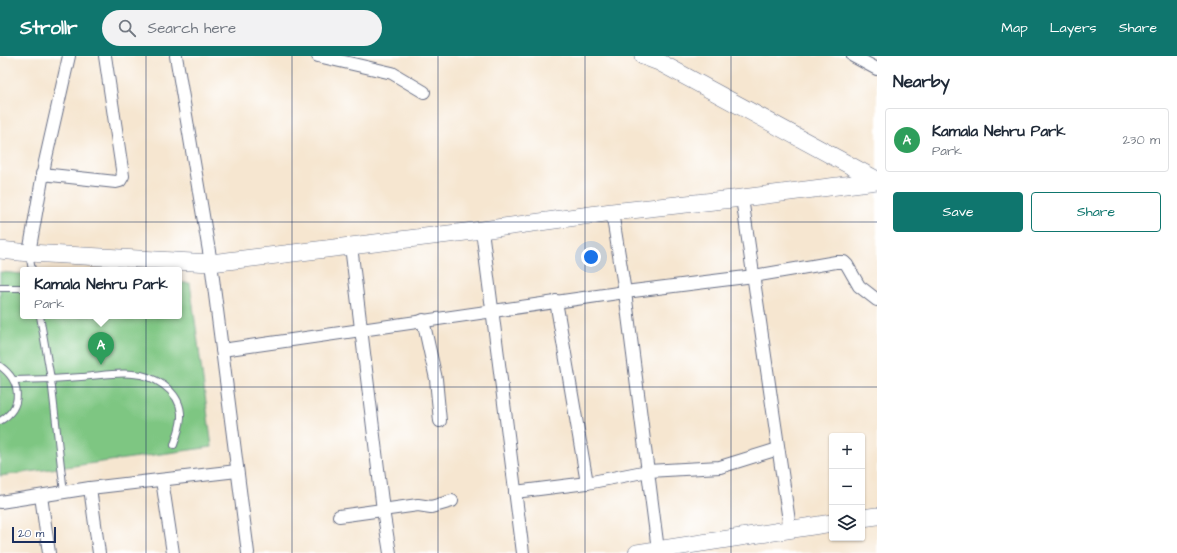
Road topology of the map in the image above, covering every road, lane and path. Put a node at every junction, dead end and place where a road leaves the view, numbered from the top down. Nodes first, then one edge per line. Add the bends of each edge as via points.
1 (69, 56) edge
2 (105, 56) edge
3 (176, 56) edge
4 (318, 56) edge
5 (643, 56) edge
6 (853, 56) edge
7 (661, 59) edge
8 (877, 69) edge
9 (424, 92) dead end
10 (42, 174) junction
11 (877, 180) edge
12 (742, 198) junction
13 (612, 212) junction
14 (482, 230) junction
15 (351, 246) junction
16 (0, 250) edge
17 (29, 253) junction
18 (211, 263) junction
19 (31, 267) edge
20 (754, 276) junction
21 (0, 288) edge
22 (20, 288) edge
23 (625, 292) junction
24 (877, 300) edge
25 (556, 301) junction
26 (492, 310) junction
27 (41, 319) edge
28 (423, 320) junction
29 (362, 329) junction
30 (222, 350) junction
31 (0, 366) edge
32 (51, 379) junction
33 (14, 380) junction
34 (0, 421) edge
35 (440, 421) dead end
36 (174, 445) dead end
37 (778, 449) junction
38 (237, 470) junction
39 (648, 471) junction
40 (162, 480) junction
41 (587, 483) junction
42 (90, 488) junction
43 (64, 492) junction
44 (515, 492) junction
45 (41, 496) junction
46 (452, 501) dead end
47 (0, 502) edge
48 (383, 510) junction
49 (339, 516) dead end
50 (877, 516) edge
51 (865, 518) edge
52 (829, 523) edge
53 (790, 528) junction
54 (658, 550) junction
55 (49, 553) edge
56 (99, 553) edge
57 (173, 553) edge
58 (248, 553) edge
59 (390, 553) edge
60 (523, 553) edge
61 (637, 553) edge

1 - 10 street
2 - 10 street via 122,178 116,182
3 - 18 street
4 - 9 street via 392,73
5 - 7 street
6 - 8 street
7 - 11 street
10 - 17 street
11 - 12 street
12 - 13 street
12 - 20 street
13 - 14 street
13 - 23 street
14 - 15 street
14 - 26 street
15 - 18 street
15 - 29 street
16 - 17 street
17 - 18 street
17 - 19 lane
18 - 30 street
20 - 23 street
20 - 24 street via 844,262 859,286
20 - 37 street
21 - 22 lane
23 - 25 street
23 - 39 street
25 - 26 street
25 - 41 street
26 - 28 street
26 - 44 street
27 - 32 lane
28 - 29 street
28 - 35 street via 436,379
29 - 30 street
29 - 48 street
30 - 38 street
31 - 33 lane
32 - 33 lane
32 - 36 lane via 132,374 146,376 158,382 174,394 181,412
32 - 43 lane
33 - 34 lane via 17,390 13,409
37 - 39 street via 720,467
37 - 53 street
38 - 40 street
38 - 58 street
39 - 41 street
39 - 54 street
40 - 42 street
40 - 57 street
41 - 44 street
42 - 43 street
42 - 56 street
43 - 45 street
44 - 60 street
45 - 47 street
45 - 55 street
46 - 48 street via 431,507 418,505
48 - 49 street
48 - 59 street
50 - 51 street
52 - 53 street
53 - 54 street
54 - 61 street

